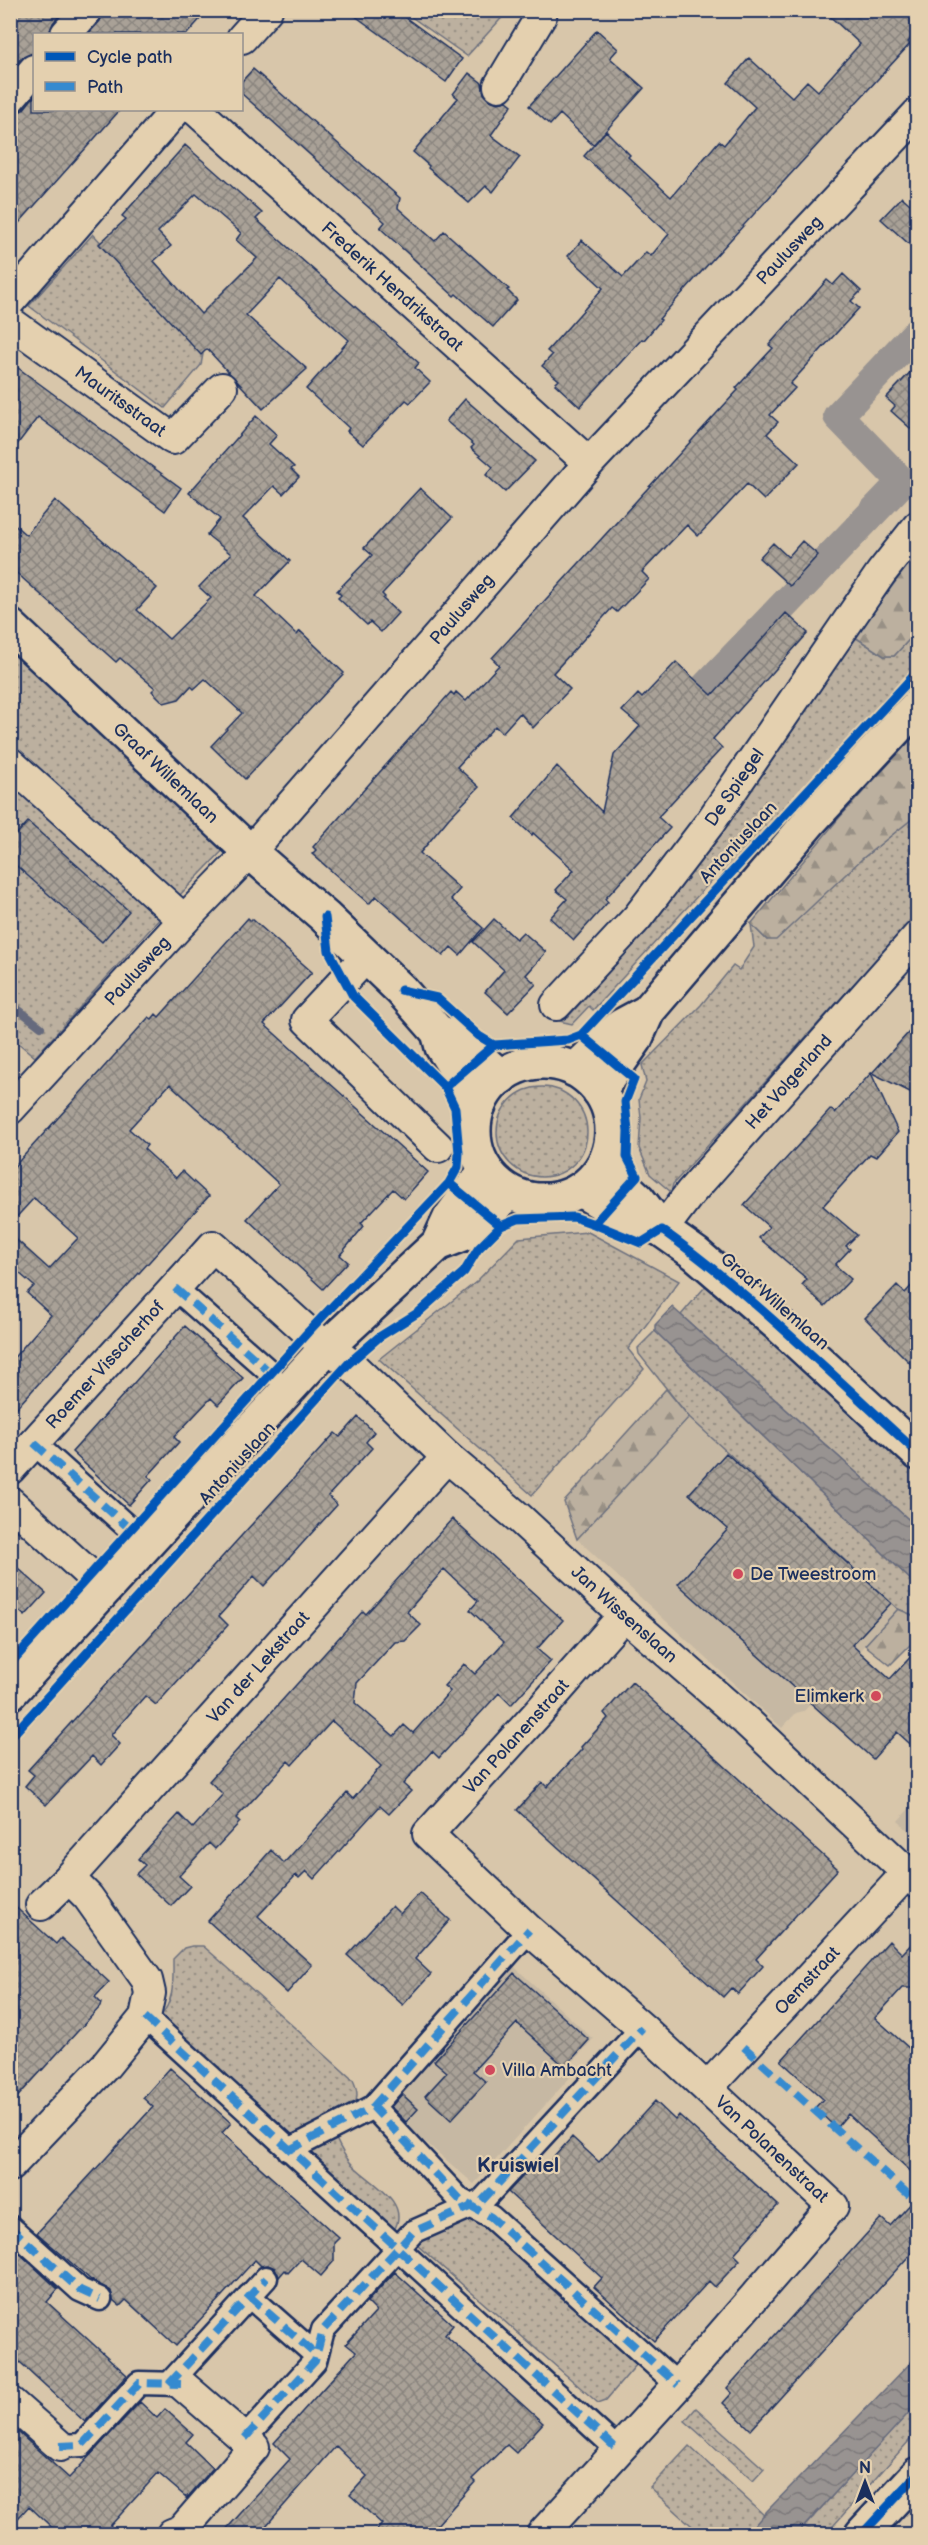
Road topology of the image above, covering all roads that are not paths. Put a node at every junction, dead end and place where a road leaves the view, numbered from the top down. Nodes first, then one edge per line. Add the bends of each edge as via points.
1 (87, 10) edge
2 (267, 10) edge
3 (537, 10) edge
4 (67, 33) edge
5 (243, 37) edge
6 (33, 71) edge
7 (499, 86) dead end
8 (10, 98) edge
9 (175, 111) edge
10 (197, 111) edge
11 (918, 113) edge
12 (10, 301) edge
13 (10, 322) edge
14 (222, 388) dead end
15 (590, 463) junction
16 (918, 526) edge
17 (10, 626) edge
18 (918, 705) edge
19 (10, 763) edge
20 (250, 852) junction
21 (183, 920) junction
22 (918, 936) edge
23 (367, 956) junction
24 (556, 1005) dead end
25 (438, 1032) junction
26 (501, 1077) junction
27 (587, 1080) junction
28 (479, 1105) junction
29 (10, 1109) edge
30 (438, 1147) dead end
31 (603, 1166) junction
32 (486, 1170) junction
33 (580, 1190) junction
34 (509, 1192) junction
35 (662, 1230) junction
36 (438, 1244) junction
37 (176, 1288) junction
38 (328, 1346) junction
39 (271, 1373) dead end
40 (34, 1443) junction
41 (914, 1443) edge
42 (447, 1457) junction
43 (10, 1469) edge
44 (10, 1502) edge
45 (131, 1530) dead end
46 (102, 1592) junction
47 (624, 1615) junction
48 (10, 1693) edge
49 (69, 1878) junction
50 (912, 1878) edge
51 (42, 1905) dead end
52 (529, 1930) junction
53 (145, 2017) junction
54 (642, 2028) junction
55 (707, 2088) junction
56 (372, 2107) junction
57 (289, 2150) junction
58 (10, 2166) edge
59 (470, 2206) junction
60 (10, 2227) edge
61 (398, 2248) junction
62 (266, 2278) dead end
63 (249, 2296) junction
64 (100, 2299) dead end
65 (316, 2355) junction
66 (175, 2384) junction
67 (678, 2385) junction
68 (10, 2402) edge
69 (245, 2438) junction
70 (60, 2446) joint
71 (618, 2450) junction
72 (918, 2474) edge
73 (172, 2535) edge
74 (542, 2535) edge
75 (862, 2535) edge

1 - 4 street
2 - 5 street
3 - 7 street via 541,16
6 - 8 street
9 - 12 street
10 - 15 street, Frederik Hendrikstraat
11 - 15 street, Paulusweg
13 - 14 street, Mauritsstraat via 173,439
15 - 20 street, Paulusweg
16 - 24 street, De Spiegel via 881,573 709,824 637,918
17 - 20 main road, Graaf Willemlaan
18 - 27 main road via 811,820 648,1011 635,1040
19 - 21 street
20 - 21 street, Paulusweg
20 - 23 main road, Graaf Willemlaan
21 - 29 street, Paulusweg
22 - 35 street, Het Volgerland via 690,1193
23 - 25 main road, Graaf Willemlaan
23 - 30 street via 307,1020
25 - 26 main road, Graaf Willemlaan via 456,1038
25 - 28 main road, Graaf Willemlaan via 442,1047
26 - 27 main road via 520,1066 542,1062
26 - 28 main road
27 - 31 main road via 608,1108 612,1128
28 - 32 main road via 474,1138
31 - 33 main road
31 - 35 main road, Graaf Willemlaan via 638,1199
32 - 34 main road
32 - 36 main road, Antoniuslaan via 450,1218
33 - 34 main road via 545,1200
33 - 35 main road, Graaf Willemlaan via 633,1221
34 - 36 main road, Antoniuslaan via 466,1233
35 - 41 main road, Graaf Willemlaan via 696,1254
36 - 38 main road, Antoniuslaan
37 - 38 street, Roemer Visscherhof via 213,1246
37 - 39 street, Roemer Visscherhof
37 - 40 street, Roemer Visscherhof
38 - 42 street, Jan Wissenslaan
38 - 46 main road, Antoniuslaan
40 - 43 street, Roemer Visscherhof
40 - 45 street, Roemer Visscherhof
42 - 47 street, Jan Wissenslaan
42 - 49 street, Van der Lekstraat
44 - 46 street via 90,1575
46 - 48 main road, Antoniuslaan
47 - 50 street, Jan Wissenslaan via 746,1721
47 - 52 street, Van Polanenstraat via 428,1834
49 - 51 street, Van der Lekstraat
49 - 53 street via 88,1897 147,1980 150,1992
50 - 55 street, Oemstraat
52 - 54 street, Van Polanenstraat
52 - 56 street
53 - 57 street
53 - 58 street via 106,2065
54 - 55 street, Van Polanenstraat
54 - 59 street via 481,2202
55 - 67 street, Van Polanenstraat via 833,2206
56 - 57 street
56 - 59 street
57 - 61 street
59 - 61 street via 412,2232
59 - 67 street via 492,2217
60 - 64 street via 80,2290
61 - 65 street via 323,2330
61 - 71 street
62 - 63 street
63 - 65 street
63 - 66 street
65 - 69 street via 315,2361
66 - 69 street
66 - 70 street via 139,2383 82,2445
67 - 71 street, Van Polanenstraat
68 - 70 street
69 - 73 street via 254,2446 182,2530
71 - 74 street, Van Polanenstraat
72 - 75 main road

